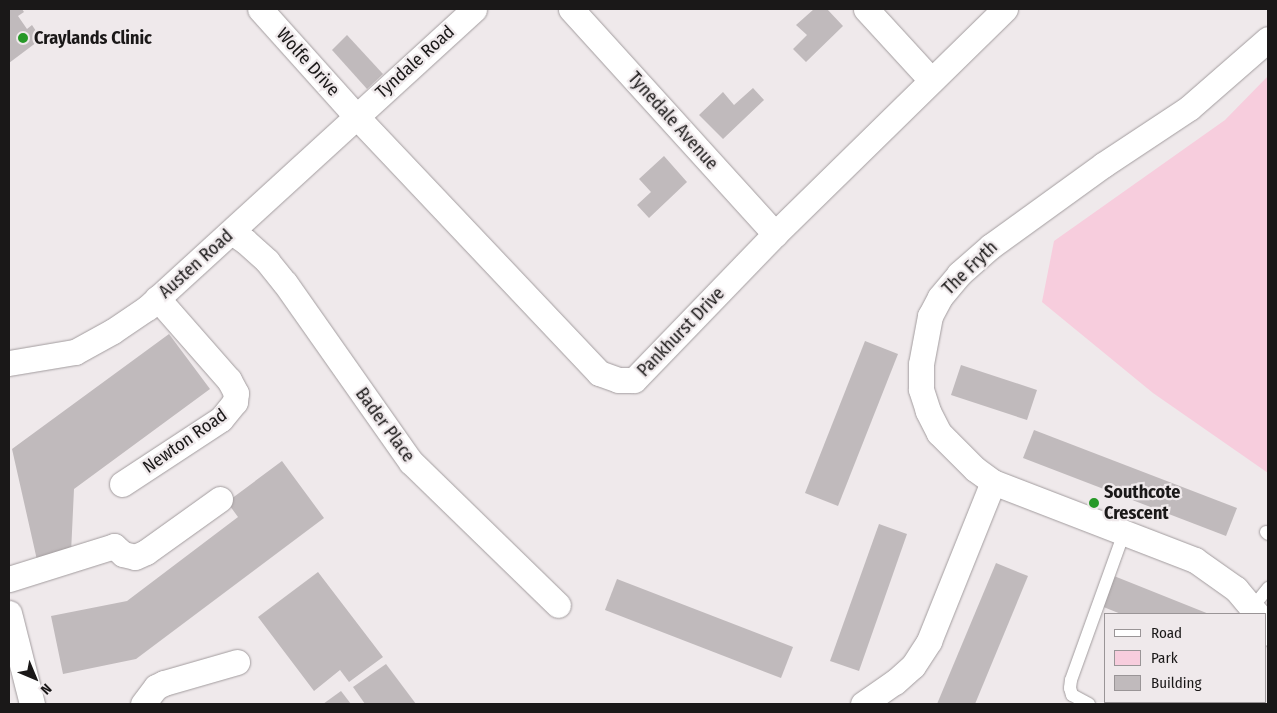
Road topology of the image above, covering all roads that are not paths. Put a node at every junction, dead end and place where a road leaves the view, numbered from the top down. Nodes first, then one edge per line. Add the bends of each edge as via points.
1 (260, 9) edge
2 (474, 9) edge
3 (571, 9) edge
4 (866, 9) edge
5 (1005, 9) edge
6 (1268, 38) edge
7 (930, 80) junction
8 (356, 116) junction
9 (229, 234) junction
10 (775, 234) junction
11 (158, 298) junction
12 (9, 364) edge
13 (993, 482) junction
14 (122, 484) dead end
15 (220, 499) dead end
16 (1124, 532) junction
17 (9, 579) edge
18 (1268, 588) edge
19 (558, 605) dead end
20 (1254, 611) edge
21 (9, 613) edge
22 (237, 662) dead end
23 (32, 704) edge
24 (143, 704) edge
25 (863, 704) edge
26 (1089, 704) edge

1 - 8 street, Wolfe Drive
2 - 8 street, Tyndale Road
3 - 10 street, Tynedale Avenue
4 - 7 street
5 - 7 street, Pankhurst Drive
6 - 13 street, The Fryth via 1189,108 991,246 959,274 940,297 930,316 924,341 921,388 939,433
7 - 10 street, Pankhurst Drive
8 - 9 street, Austen Road
8 - 10 street, Pankhurst Drive via 599,373 618,380 634,380
9 - 11 street, Austen Road
9 - 19 street, Bader Place via 245,241 285,283 411,462
11 - 12 street, Austen Road via 113,331 75,352
11 - 14 street, Newton Road via 228,380 236,393 235,402 221,419
13 - 16 street, The Fryth
13 - 25 street via 929,641 913,666
15 - 17 street via 146,552 134,556 123,554 114,546
16 - 20 street, The Fryth via 1195,560 1236,589
16 - 26 lane via 1071,680 1072,695
18 - 20 lane
21 - 23 street
22 - 24 street via 164,683 156,687

